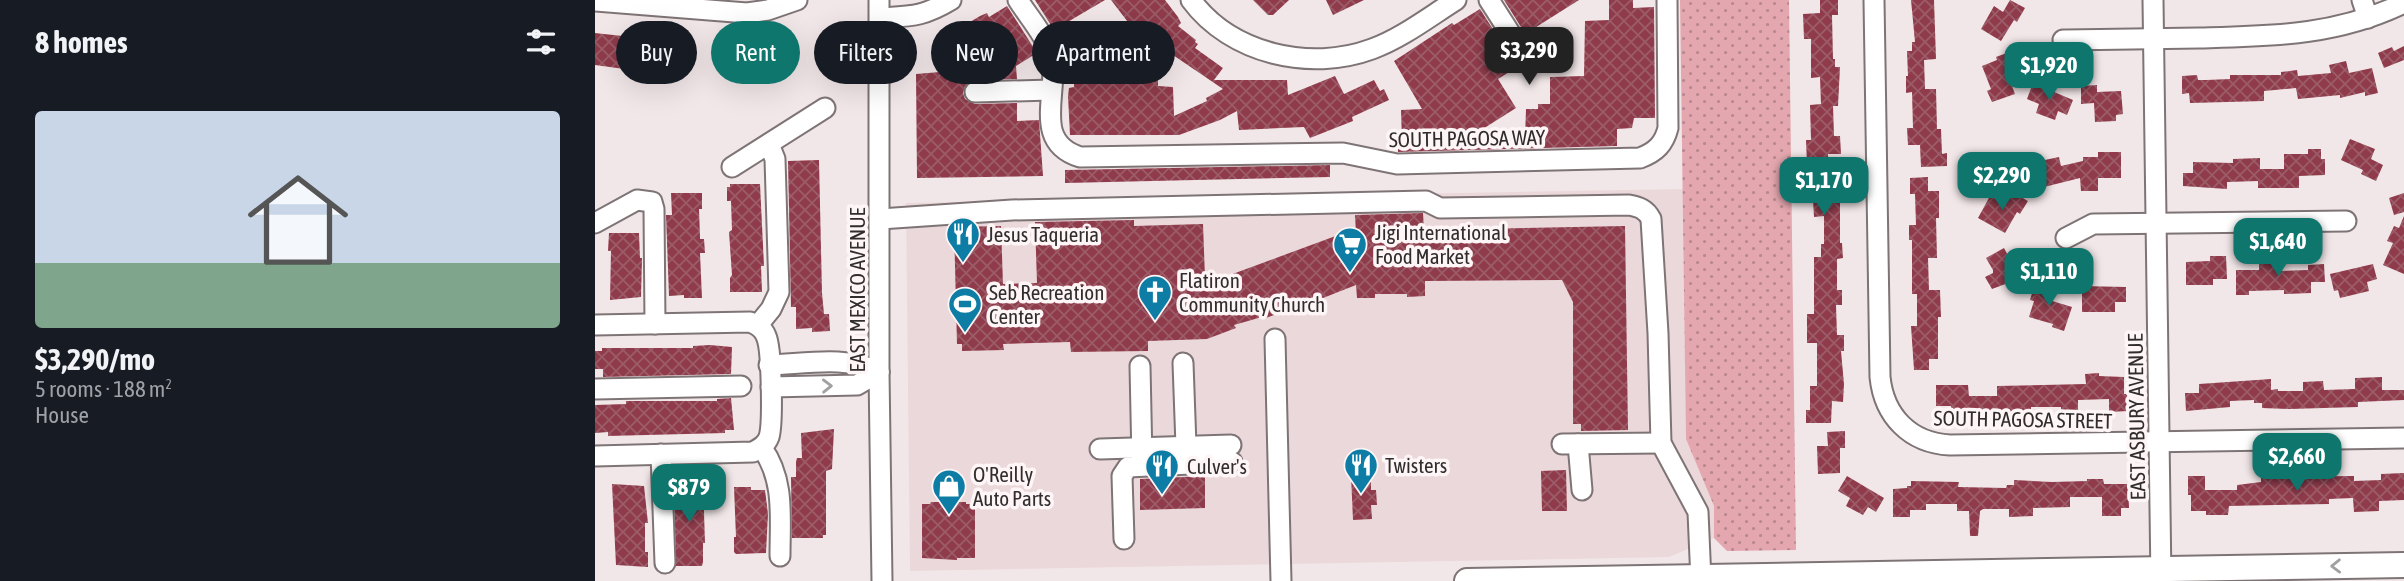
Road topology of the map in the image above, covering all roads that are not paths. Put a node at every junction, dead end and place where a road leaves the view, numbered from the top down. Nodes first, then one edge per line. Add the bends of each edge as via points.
1 (797, 0) edge
2 (951, 0) edge
3 (1018, 0) edge
4 (1191, 0) edge
5 (1456, 0) edge
6 (1489, 0) edge
7 (1667, 0) edge
8 (1874, 0) edge
9 (2153, 0) edge
10 (595, 1) edge
11 (2404, 3) edge
12 (879, 9) edge
13 (2365, 9) edge
14 (1032, 23) edge
15 (2153, 39) junction
16 (2063, 40) dead end
17 (1528, 61) dead end
18 (1051, 84) edge
19 (1051, 90) junction
20 (975, 92) dead end
21 (825, 108) dead end
22 (769, 144) junction
23 (732, 167) dead end
24 (880, 219) junction
25 (2346, 221) dead end
26 (595, 223) edge
27 (2156, 223) junction
28 (2066, 238) dead end
29 (655, 324) junction
30 (595, 325) edge
31 (758, 325) junction
32 (1275, 339) dead end
33 (1183, 363) dead end
34 (769, 365) junction
35 (1140, 366) dead end
36 (879, 372) junction
37 (741, 386) dead end
38 (771, 387) junction
39 (595, 389) edge
40 (2404, 438) edge
41 (2159, 442) junction
42 (1661, 443) junction
43 (1185, 446) junction
44 (762, 447) junction
45 (1100, 449) dead end
46 (661, 454) junction
47 (595, 456) edge
48 (1142, 456) junction
49 (1582, 490) dead end
50 (1124, 539) dead end
51 (781, 556) dead end
52 (665, 563) dead end
53 (2404, 565) edge
54 (2287, 566) junction
55 (2156, 577) edge
56 (1700, 579) edge
57 (882, 581) edge
58 (1281, 581) edge
59 (1467, 581) edge
60 (2231, 581) edge

1 - 10 street via 747,13
2 - 12 street via 919,16
3 - 14 street
4 - 5 street via 1209,20 1249,45 1298,58 1324,59 1349,56 1391,41
6 - 17 street
7 - 19 street, SOUTH PAGOSA WAY via 1668,128 1659,147 1640,158 1397,164 1343,153 1080,157 1068,153 1055,139
8 - 41 street, SOUTH PAGOSA STREET via 1880,377 1889,412 1899,424 1939,445
9 - 15 street, EAST ASBURY AVENUE
11 - 13 street
12 - 24 street, EAST MEXICO AVENUE
13 - 15 street via 2325,30 2280,36
15 - 16 street
15 - 27 street, EAST ASBURY AVENUE
18 - 19 street, SOUTH PAGOSA WAY
19 - 20 street
21 - 22 street
22 - 23 street
22 - 31 street via 775,159 779,292
24 - 36 street, EAST MEXICO AVENUE
24 - 42 street via 1012,210 1426,201 1440,208 1640,207 1651,219
25 - 27 street
26 - 29 street via 637,200 652,202
27 - 28 street via 2093,224
27 - 41 street, EAST ASBURY AVENUE
29 - 30 street
29 - 31 street
31 - 34 street via 768,340
32 - 58 street
33 - 43 street
34 - 36 street via 848,363
34 - 38 street
35 - 48 street
38 -> 36 street via 857,385
36 - 57 street, EAST MEXICO AVENUE
37 - 39 street
38 - 44 street via 770,432
40 - 41 street, SOUTH PAGOSA STREET
41 - 55 street, EAST ASBURY AVENUE
42 - 49 street via 1570,444
42 - 56 street via 1698,512
43 - 48 street
43 - 48 street via 1232,454
44 - 46 street via 753,452
44 - 51 street via 779,481
45 - 48 street
46 - 47 street
46 - 52 street
48 - 50 street via 1122,476
53 -> 54 main road
54 - 55 main road
54 - 60 main road
55 - 56 main road
56 - 59 main road

